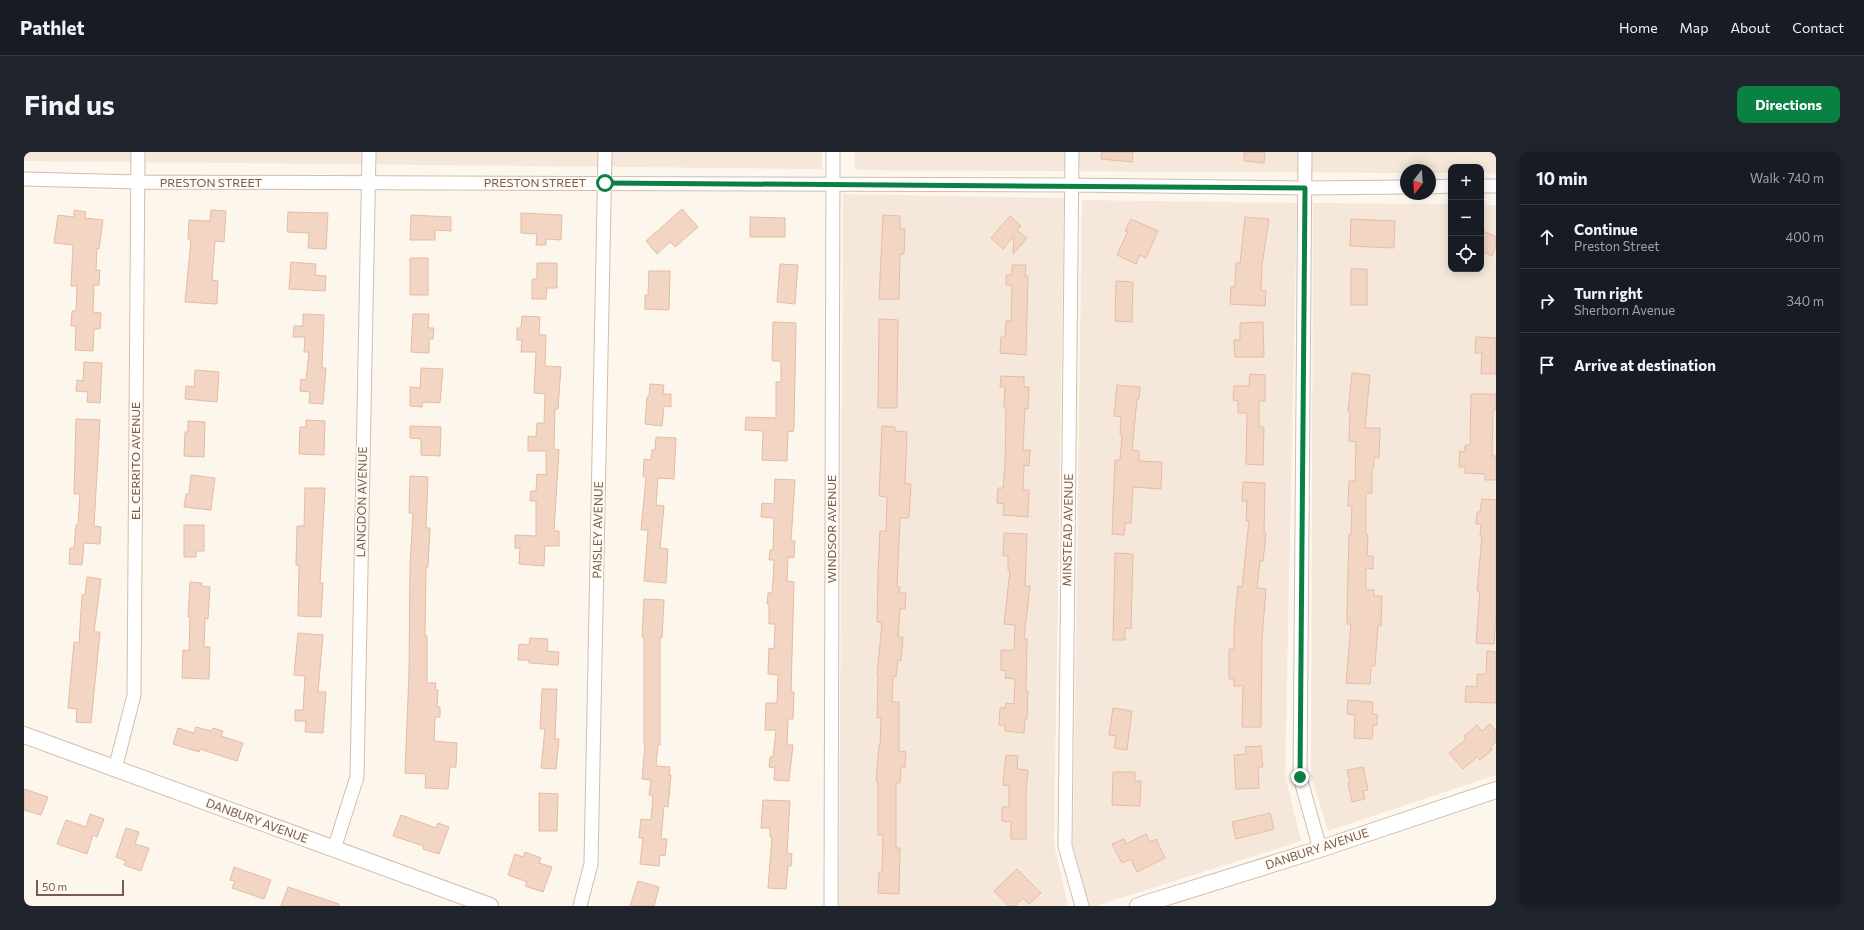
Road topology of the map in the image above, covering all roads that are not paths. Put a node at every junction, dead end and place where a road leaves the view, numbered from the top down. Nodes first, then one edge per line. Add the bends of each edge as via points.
1 (138, 152) edge
2 (368, 152) edge
3 (605, 152) edge
4 (833, 152) edge
5 (1072, 152) edge
6 (1305, 152) edge
7 (24, 179) edge
8 (138, 182) junction
9 (605, 183) junction
10 (368, 184) junction
11 (833, 185) junction
12 (1072, 185) junction
13 (1448, 186) edge
14 (1484, 186) edge
15 (1496, 186) edge
16 (1400, 187) edge
17 (1436, 187) edge
18 (1305, 188) junction
19 (24, 735) edge
20 (115, 768) junction
21 (1496, 790) edge
22 (334, 849) junction
23 (1320, 849) junction
24 (490, 906) edge
25 (580, 906) edge
26 (831, 906) edge
27 (1082, 906) edge
28 (1138, 906) edge

1 - 8 street, EL CERRITO AVENUE
2 - 10 street, LANGDON AVENUE
3 - 9 street, PAISLEY AVENUE
4 - 11 street, WINDSOR AVENUE
5 - 12 street, MINSTEAD AVENUE
6 - 18 street
7 - 8 street, PRESTON STREET
8 - 10 street, PRESTON STREET
8 - 20 street, EL CERRITO AVENUE via 134,695
9 - 10 street, PRESTON STREET
9 - 11 street, PRESTON STREET
9 - 25 street, PAISLEY AVENUE via 591,864
10 - 22 street, LANGDON AVENUE via 357,777
11 - 12 street, PRESTON STREET
11 - 26 street, WINDSOR AVENUE
12 - 18 street, PRESTON STREET
12 - 27 street, MINSTEAD AVENUE via 1065,846
13 - 17 street
14 - 15 street
16 - 18 street, PRESTON STREET
18 - 23 street via 1300,777
19 - 20 street, DANBURY AVENUE
20 - 22 street, DANBURY AVENUE
21 - 23 street, DANBURY AVENUE
22 - 24 street, DANBURY AVENUE
23 - 28 street, DANBURY AVENUE

